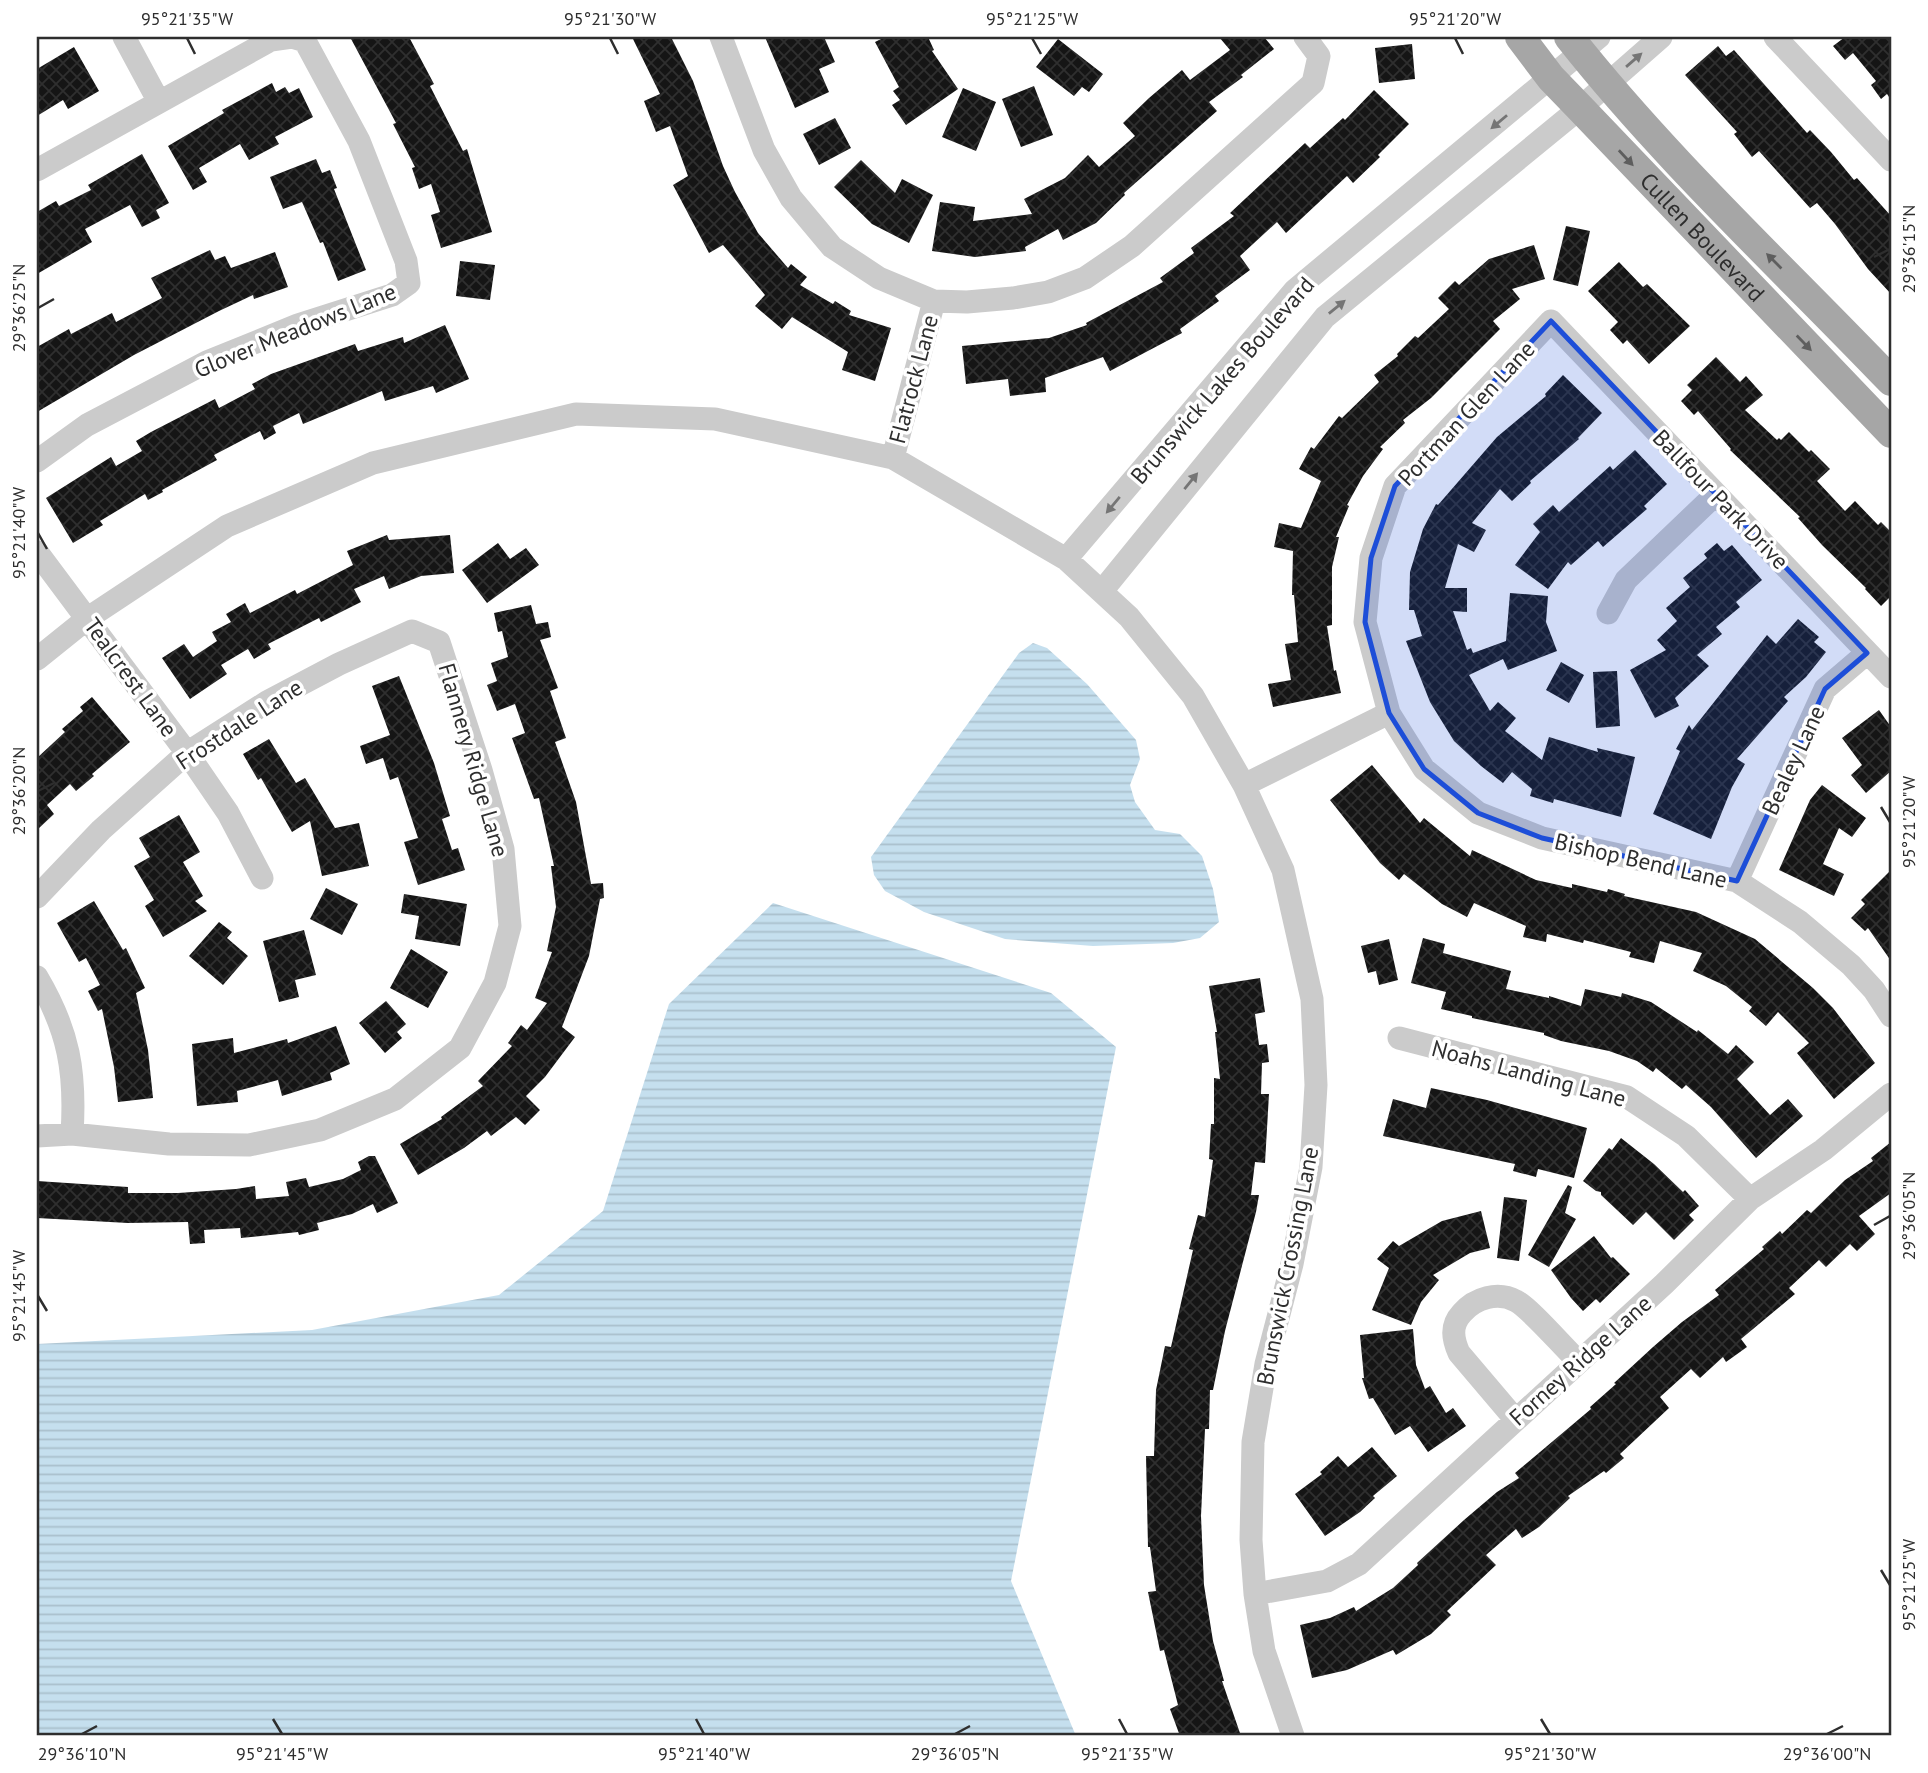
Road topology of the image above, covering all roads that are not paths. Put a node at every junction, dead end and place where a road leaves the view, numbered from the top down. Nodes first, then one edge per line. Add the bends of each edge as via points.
1 (124, 37) edge
2 (292, 37) edge
3 (720, 37) edge
4 (1305, 37) edge
5 (1520, 37) edge
6 (1661, 37) edge
7 (1775, 37) edge
8 (1583, 42) edge
9 (1551, 78) junction
10 (1607, 84) junction
11 (159, 102) junction
12 (1580, 108) junction
13 (1891, 160) edge
14 (37, 170) edge
15 (934, 301) junction
16 (1551, 321) joint
17 (1891, 381) edge
18 (1891, 433) edge
19 (893, 458) junction
20 (37, 461) edge
21 (1716, 495) junction
22 (37, 552) edge
23 (1066, 559) junction
24 (1102, 591) junction
25 (1608, 613) dead end
26 (88, 618) junction
27 (439, 642) joint
28 (1867, 653) junction
29 (37, 659) edge
30 (1891, 677) edge
31 (1389, 713) junction
32 (187, 752) junction
33 (1244, 785) junction
34 (262, 878) dead end
35 (1737, 881) junction
36 (37, 897) edge
37 (37, 977) edge
38 (1891, 1016) edge
39 (1399, 1038) dead end
40 (1891, 1094) edge
41 (72, 1134) junction
42 (37, 1136) edge
43 (1750, 1199) junction
44 (1579, 1362) junction
45 (1515, 1419) junction
46 (1255, 1594) junction
47 (1293, 1736) edge

1 - 11 street
2 - 11 street via 271,40
2 - 20 street, Glover Meadows Lane via 305,41 359,141 406,261 409,283 392,295 298,325 207,362 87,425
3 - 15 street via 764,150 791,198 832,247 879,278
4 - 15 street via 1319,56 1313,83 1132,246 1085,278 1048,292 967,302
5 - 9 main road, Cullen Boulevard
10 -> 6 street, Brunswick Lakes Boulevard
7 - 13 street
8 - 9 street, Brunswick Lakes Boulevard
8 - 10 main road, Cullen Boulevard
9 - 12 main road, Cullen Boulevard
9 -> 23 street, Brunswick Lakes Boulevard via 1295,290
10 - 12 street, Brunswick Lakes Boulevard
17 -> 10 main road, Cullen Boulevard
11 - 14 street
12 -> 18 main road, Cullen Boulevard
24 -> 12 street, Brunswick Lakes Boulevard via 1325,317
15 - 19 street, Flatrock Lane
16 - 21 street, Ballfour Park Drive
16 - 31 street, Portman Glen Lane via 1395,486 1371,558 1365,622
19 - 23 street, Brunswick Crossing Lane
19 - 26 street, Brunswick Crossing Lane via 715,419 576,414 373,463 227,526
21 - 25 street via 1626,580
21 - 28 street, Ballfour Park Drive
22 - 26 street, Tealcrest Lane
23 - 24 street, Brunswick Crossing Lane
24 - 33 street, Brunswick Crossing Lane via 1193,696
26 - 29 street, Brunswick Crossing Lane
26 - 32 street, Tealcrest Lane
27 - 32 street, Frostdale Lane via 412,631 267,702
27 - 41 street, Flannery Ridge Lane via 503,849 510,926 495,983 460,1048 396,1099 320,1130 249,1145 169,1144
28 - 30 street, Ballfour Park Drive
28 - 35 street, Bealey Lane via 1825,689
31 - 33 street
31 - 35 street, Bishop Bend Lane via 1424,769 1478,813 1542,838
32 - 34 street, Tealcrest Lane via 228,813
32 - 36 street, Frostdale Lane via 101,830
33 - 46 street, Brunswick Crossing Lane via 1283,870 1312,999 1316,1085 1311,1167 1253,1442
35 - 38 street, Bishop Bend Lane via 1800,922 1852,965
37 - 41 street via 67,1040 74,1094
39 - 43 street, Noahs Landing Lane via 1627,1097 1686,1136
40 - 43 street, Forney Ridge Lane via 1823,1150
41 - 42 street, Flannery Ridge Lane
43 - 44 street, Forney Ridge Lane
44 - 45 street, Forney Ridge Lane
44 - 45 street via 1518,1301 1490,1297 1461,1313 1453,1326 1458,1353
45 - 46 street, Forney Ridge Lane via 1359,1564 1327,1581
46 - 47 street, Brunswick Crossing Lane via 1264,1651

